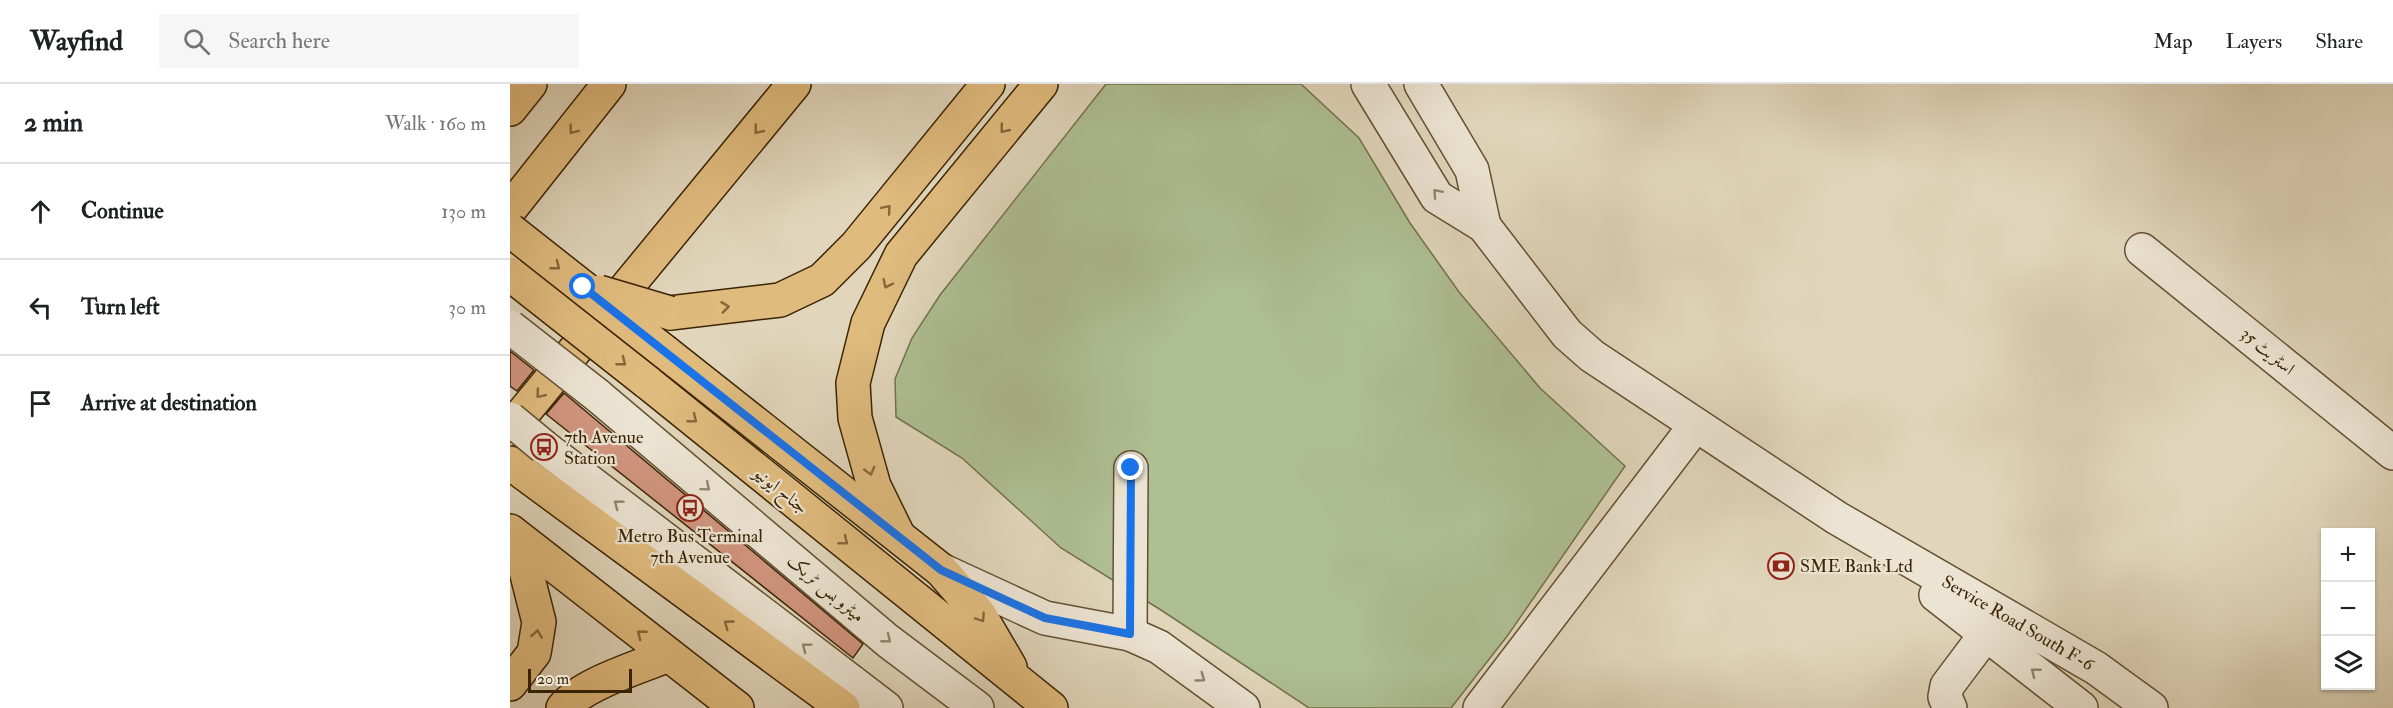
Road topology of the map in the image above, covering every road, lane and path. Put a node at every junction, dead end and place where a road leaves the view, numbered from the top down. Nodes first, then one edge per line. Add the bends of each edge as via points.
1 (530, 84) edge
2 (609, 84) edge
3 (794, 84) edge
4 (988, 84) edge
5 (1041, 84) edge
6 (1368, 84) edge
7 (1421, 84) edge
8 (510, 109) edge
9 (510, 209) edge
10 (1484, 226) junction
11 (510, 230) edge
12 (2142, 250) dead end
13 (510, 274) edge
14 (583, 287) junction
15 (510, 327) edge
16 (510, 419) edge
17 (1695, 426) junction
18 (510, 429) edge
19 (2393, 453) edge
20 (1131, 468) dead end
21 (522, 472) edge
22 (1837, 518) junction
23 (514, 535) edge
24 (898, 535) junction
25 (941, 570) junction
26 (1130, 634) junction
27 (1986, 634) junction
28 (668, 655) junction
29 (1019, 683) junction
30 (510, 684) edge
31 (563, 708) edge
32 (737, 708) edge
33 (843, 708) edge
34 (886, 708) edge
35 (977, 708) edge
36 (1052, 708) edge
37 (1243, 708) edge
38 (1480, 708) edge
39 (1950, 708) edge
40 (2081, 708) edge
41 (2151, 708) edge

1 - 8 main road
2 -> 9 main road
3 -> 18 main road
14 -> 4 main road, bridge via 670,313 780,300 822,280 856,246
5 -> 24 main road via 901,255 868,323 853,383 855,418 874,486
10 -> 6 street via 1437,197
7 - 10 street via 1472,170
10 - 17 street via 1567,334 1592,356
11 -> 14 main road, bridge
12 - 19 street, اسٹریٹ 35
13 -> 29 main road, جناح ایونیو, bridge
14 - 24 main road, bridge
15 -> 35 street, میٹرو بس ٹریک, bridge via 597,395 888,640
34 -> 16 street, bridge
17 - 22 street
17 - 38 street
20 - 26 street
33 -> 21 main road
22 - 27 street, Service Road South F-6
22 - 41 street, Service Road South F-6 via 2096,668
28 -> 23 main road
30 -> 23 main road via 534,653 539,622
24 - 25 main road
25 - 26 street via 1045,618
25 -> 29 main road via 979,614
26 -> 37 street via 1159,647
27 - 39 street via 1947,686 1945,697
40 -> 27 street, Service Road South F-6
28 - 31 main road via 590,688
28 - 32 main road
29 - 36 main road, جناح ایونیو

